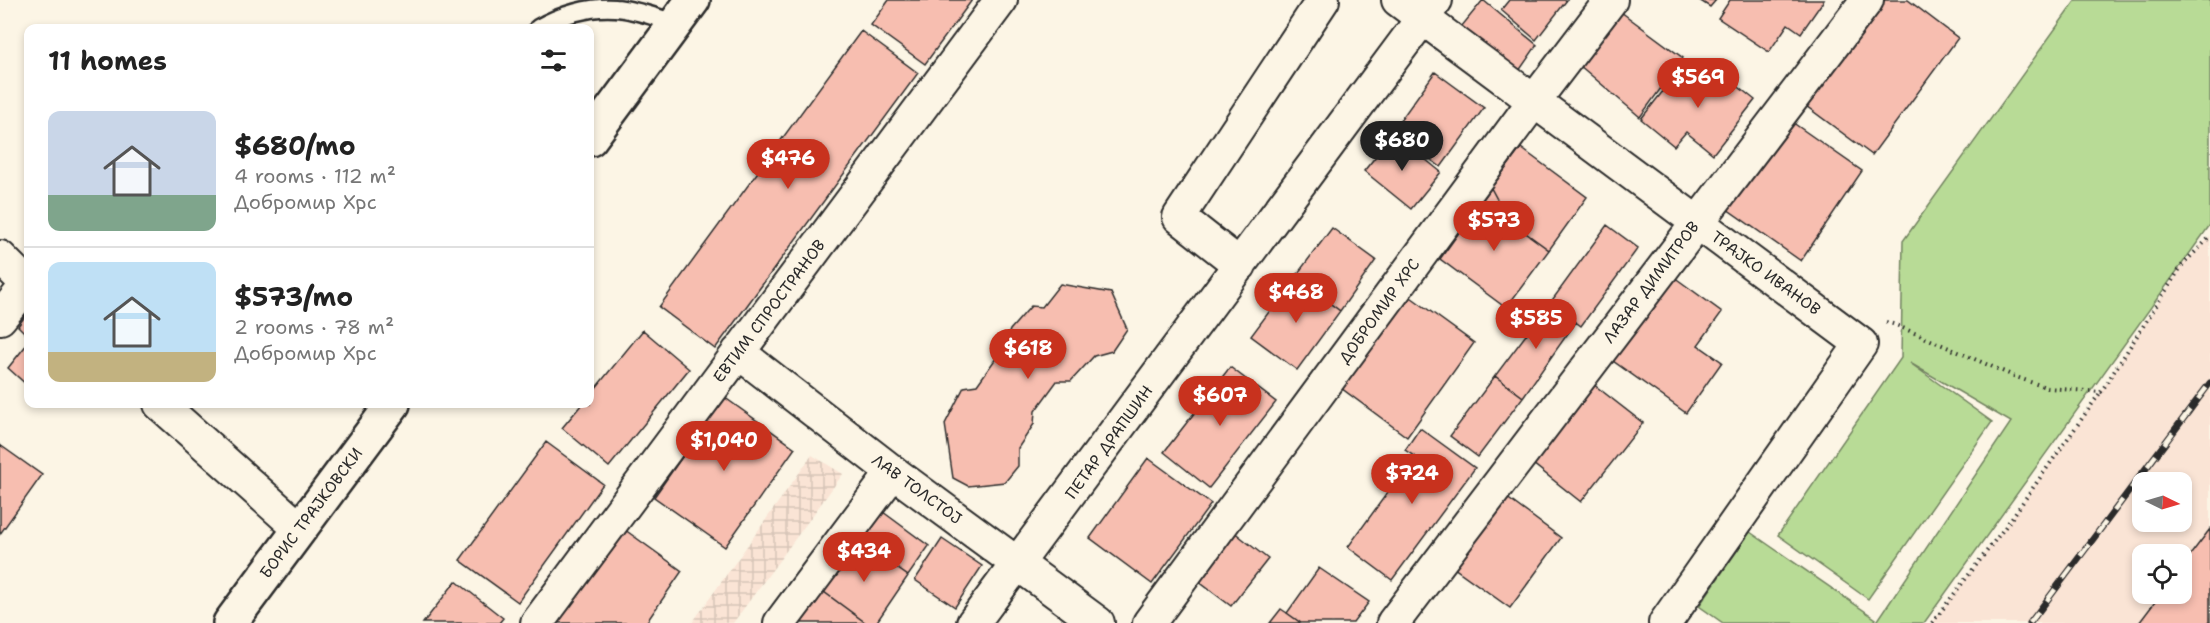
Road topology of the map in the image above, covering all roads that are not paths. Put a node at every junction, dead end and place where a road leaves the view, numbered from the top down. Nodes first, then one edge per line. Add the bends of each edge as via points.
1 (1001, 0) edge
2 (1323, 0) edge
3 (1611, 0) edge
4 (1867, 0) edge
5 (1419, 6) edge
6 (684, 11) edge
7 (545, 24) edge
8 (1534, 101) junction
9 (594, 134) edge
10 (1697, 222) junction
11 (0, 256) edge
12 (1239, 265) junction
13 (24, 280) edge
14 (24, 289) edge
15 (0, 318) edge
16 (738, 352) junction
17 (164, 408) edge
18 (390, 408) edge
19 (893, 472) junction
20 (300, 529) junction
21 (1019, 563) junction
22 (230, 623) edge
23 (537, 623) edge
24 (780, 623) edge
25 (974, 623) edge
26 (1098, 623) edge
27 (1149, 623) edge
28 (1393, 623) edge
29 (1665, 623) edge

1 - 16 street, ЕВТИМ СПРОСТРАНОВ
2 - 12 street via 1179,217
3 - 8 street, ДОБРОМИР ХРС
4 - 10 street, ЛАЗАР ДИМИТРОВ
5 - 8 street, ТРАЈКО ИВАНОВ
5 - 12 street, ПЕТАР ДРАПШИН
6 - 7 lane via 579,11
6 - 9 street
8 - 10 street, ТРАЈКО ИВАНОВ
8 - 27 street, ДОБРОМИР ХРС
10 - 28 street, ЛАЗАР ДИМИТРОВ
10 - 29 street, ТРАЈКО ИВАНОВ via 1861,344
11 - 13 street
12 - 21 street, ПЕТАР ДРАПШИН
14 - 15 street
16 - 19 street, ЛАВ ТОЛСТОЈ
16 - 23 street, ЕВТИМ СПРОСТРАНОВ
17 - 20 street
18 - 20 street, БОРИС ТРАЈКОВСКИ
19 - 21 street, ЛАВ ТОЛСТОЈ
19 - 24 street
20 - 22 street, БОРИС ТРАЈКОВСКИ
21 - 25 street, ПЕТАР ДРАПШИН
21 - 26 street, ЛАВ ТОЛСТОЈ

